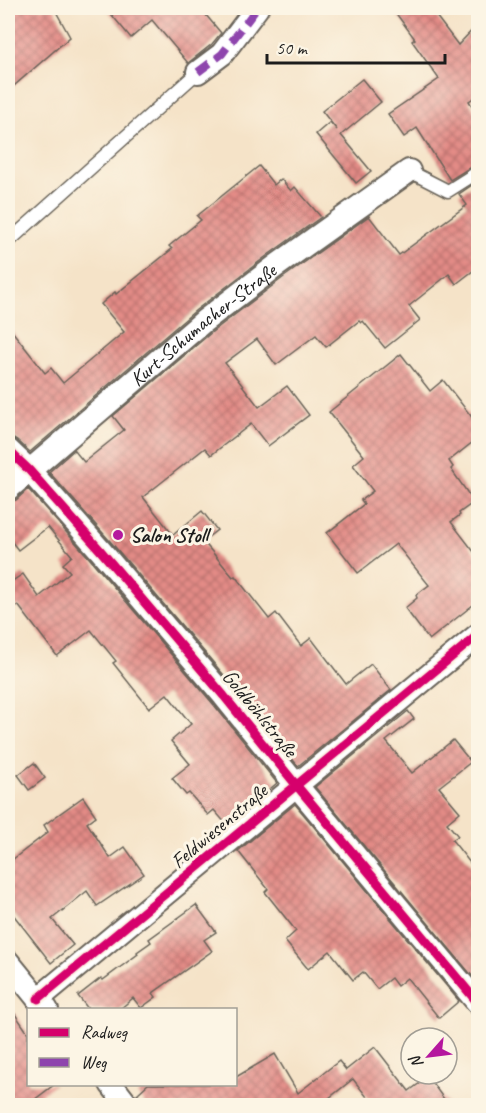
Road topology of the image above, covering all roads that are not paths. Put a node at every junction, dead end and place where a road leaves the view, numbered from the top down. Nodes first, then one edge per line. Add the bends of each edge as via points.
1 (257, 8) edge
2 (198, 72) joint
3 (409, 171) joint
4 (478, 172) edge
5 (8, 242) edge
6 (8, 450) edge
7 (29, 470) junction
8 (8, 489) edge
9 (478, 635) edge
10 (297, 786) junction
11 (8, 962) edge
12 (478, 1003) edge
13 (43, 1004) edge
14 (113, 1086) edge
15 (129, 1106) edge

1 - 2 street via 222,54
2 - 5 lane
3 - 4 lane via 448,191
3 - 7 street, Kurt-Schumacher-Straße via 204,321
6 - 7 street, Goldböhlstraße
7 - 8 street, Kurt-Schumacher-Straße
7 - 10 street, Goldböhlstraße
9 - 10 street, Feldwiesenstraße
10 - 12 street, Goldböhlstraße
10 - 13 street, Feldwiesenstraße
11 - 13 street
14 - 15 street

